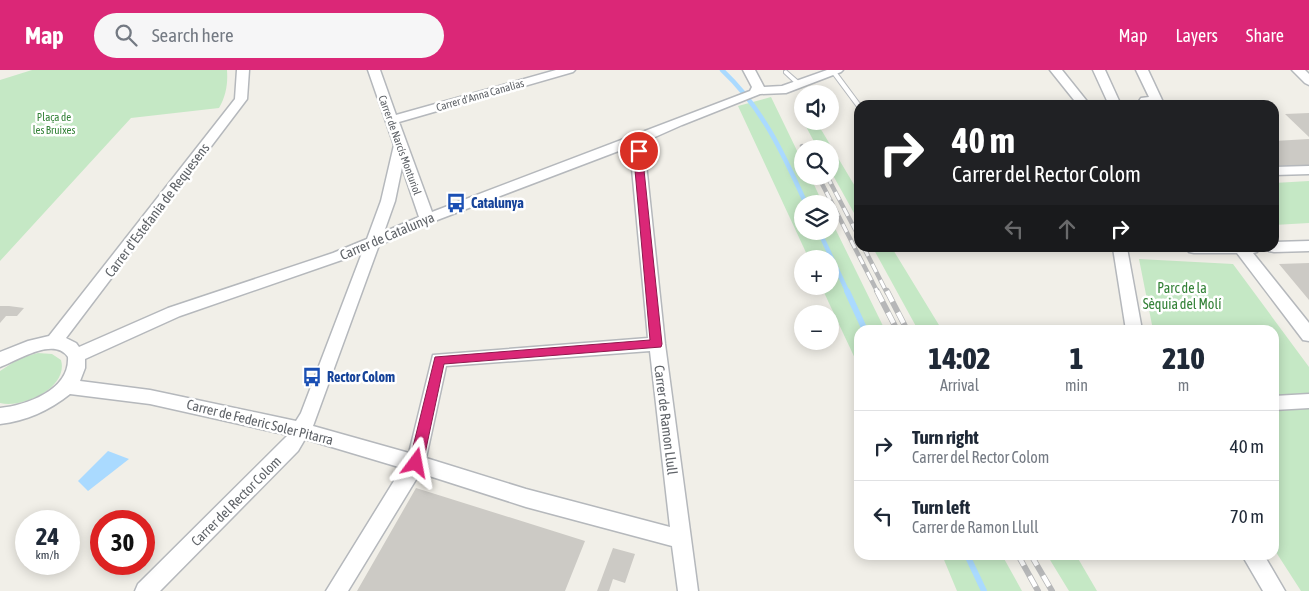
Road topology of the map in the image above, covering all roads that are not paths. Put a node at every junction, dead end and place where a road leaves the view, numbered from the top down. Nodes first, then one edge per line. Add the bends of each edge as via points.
1 (243, 70) edge
2 (374, 70) edge
3 (569, 70) edge
4 (749, 70) edge
5 (835, 70) edge
6 (1056, 70) edge
7 (1099, 70) edge
8 (1142, 70) edge
9 (1298, 70) edge
10 (786, 72) dead end
11 (1309, 81) edge
12 (800, 85) joint
13 (794, 87) edge
14 (756, 92) junction
15 (855, 100) edge
16 (1080, 100) edge
17 (1113, 100) edge
18 (1151, 100) edge
19 (391, 120) junction
20 (652, 134) junction
21 (400, 146) junction
22 (1309, 170) edge
23 (1279, 171) edge
24 (427, 219) junction
25 (373, 241) junction
26 (1309, 246) edge
27 (1279, 247) edge
28 (1121, 252) edge
29 (1244, 252) edge
30 (1133, 325) edge
31 (1309, 335) edge
32 (53, 343) junction
33 (657, 344) junction
34 (76, 355) junction
35 (0, 360) edge
36 (66, 386) junction
37 (1309, 401) edge
38 (1279, 402) edge
39 (0, 416) edge
40 (301, 430) junction
41 (416, 463) junction
42 (681, 539) junction
43 (1255, 560) edge
44 (145, 591) edge
45 (336, 591) edge
46 (688, 591) edge
47 (1275, 591) edge

1 - 32 street, Carrer d'Estefania de Requesens via 241,99
2 - 19 street, Carrer de Narcís Monturiol
3 - 19 street, Carrer d'Anna Canalias
4 - 14 street via 758,87
5 - 12 street, Carrer de Catalunya
5 - 15 lane
6 - 16 street
7 - 17 street
8 - 18 street
9 - 11 street
10 - 12 lane
13 - 14 street, Carrer de Catalunya
14 - 20 street, Carrer de Catalunya
19 - 21 street, Carrer de Narcís Monturiol
20 - 24 street, Carrer de Catalunya
20 - 33 street, Carrer de Ramon Llull via 642,146 638,158
21 - 24 street, Carrer de Narcís Monturiol
21 - 25 street, Carrer del Rector Colom via 388,201
22 - 23 street
24 - 25 street, Carrer de Catalunya
25 - 34 street, Carrer de Catalunya via 338,257 174,312
25 - 40 street, Carrer del Rector Colom
26 - 27 street
28 - 30 street
29 - 31 street
32 - 34 street via 63,345
32 - 35 street via 24,347
33 - 41 street via 439,360
33 - 42 street, Carrer de Ramon Llull
34 - 36 street via 73,376
36 - 39 street via 55,396 25,412
36 - 40 street, Carrer de Federic Soler Pitarra via 178,402
37 - 38 street
40 - 41 street, Carrer de Federic Soler Pitarra
40 - 44 street, Carrer del Rector Colom via 292,445
41 - 42 street, Carrer de Federic Soler Pitarra via 526,498
41 - 45 street
42 - 46 street, Carrer de Ramon Llull
43 - 47 street

